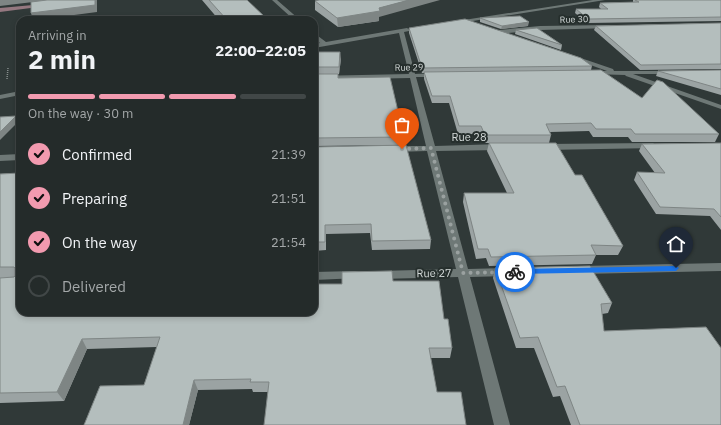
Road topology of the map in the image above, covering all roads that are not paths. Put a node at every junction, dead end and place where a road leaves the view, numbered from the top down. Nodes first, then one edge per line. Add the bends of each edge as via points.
1 (274, 0) edge
2 (603, 0) edge
3 (53, 4) edge
4 (0, 10) edge
5 (292, 16) edge
6 (464, 20) junction
7 (448, 23) edge
8 (478, 25) edge
9 (617, 26) edge
10 (416, 28) edge
11 (492, 30) edge
12 (401, 31) junction
13 (499, 32) junction
14 (514, 37) edge
15 (318, 38) edge
16 (325, 44) junction
17 (318, 45) edge
18 (567, 55) edge
19 (620, 72) junction
20 (682, 72) edge
21 (588, 73) edge
22 (444, 75) edge
23 (412, 76) junction
24 (318, 78) edge
25 (16, 95) edge
26 (0, 97) edge
27 (721, 106) edge
28 (658, 146) edge
29 (509, 147) edge
30 (533, 147) edge
31 (431, 148) junction
32 (384, 149) edge
33 (0, 158) edge
34 (16, 158) edge
35 (721, 267) edge
36 (572, 270) edge
37 (518, 272) edge
38 (463, 273) junction
39 (318, 276) edge
40 (502, 425) edge

1 - 5 street
2 - 6 street
3 - 4 street
6 - 7 street
6 - 8 street
9 - 13 street, Rue 30
10 - 12 street
11 - 13 street
12 - 16 street
12 - 23 street
13 - 14 street
15 - 16 street
16 - 17 street
18 - 19 street
19 - 20 street
19 - 21 street
19 - 27 street
22 - 23 street, Rue 29
23 - 24 street, Rue 29
23 - 31 street
25 - 26 street
28 - 30 street
29 - 31 street, Rue 28
31 - 32 street, Rue 28
31 - 38 street
33 - 34 street
35 - 36 street
37 - 38 street, Rue 27
38 - 39 street, Rue 27
38 - 40 street

